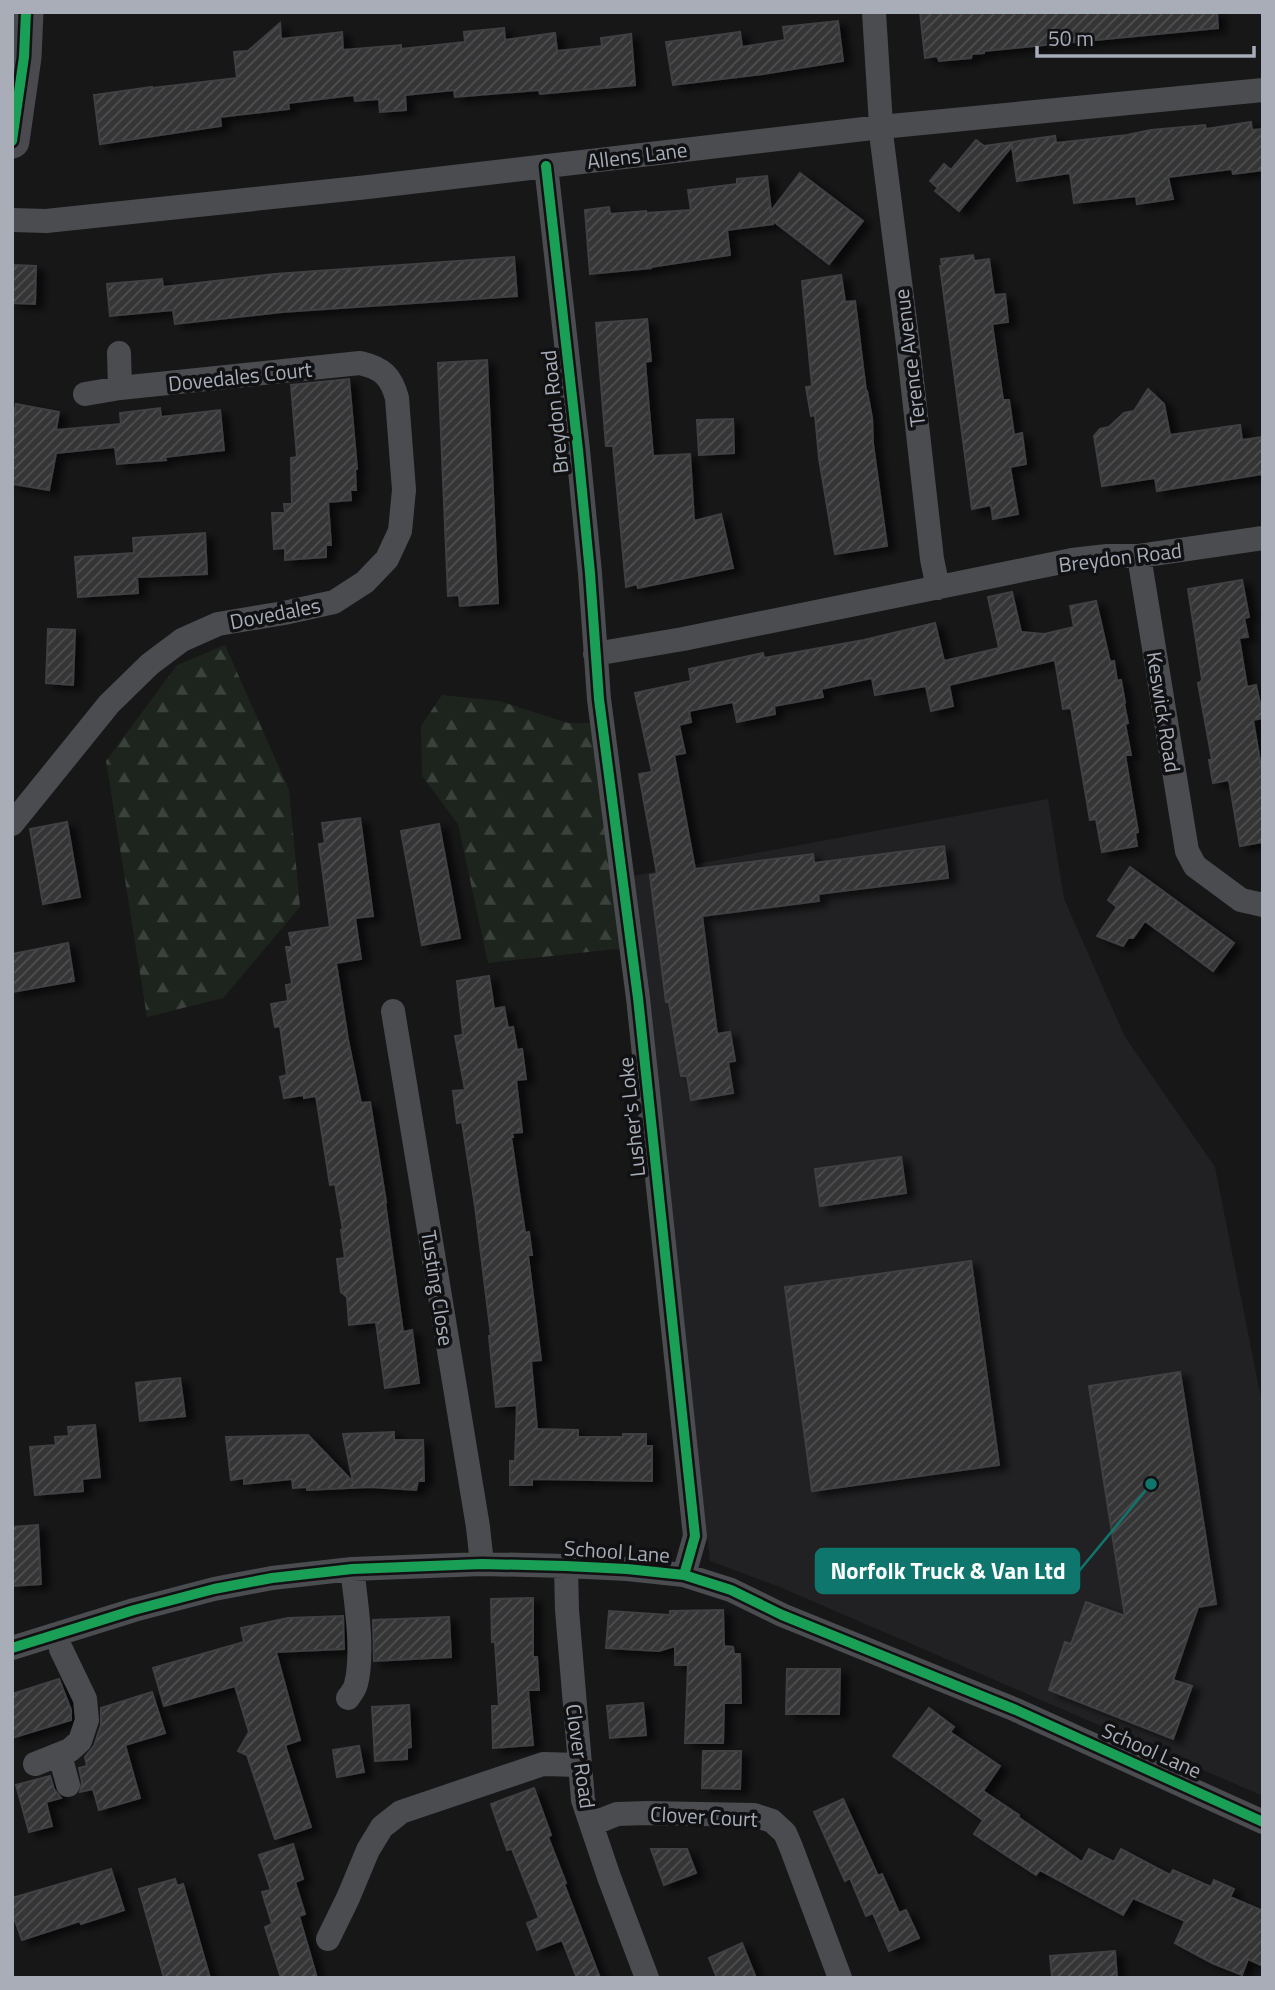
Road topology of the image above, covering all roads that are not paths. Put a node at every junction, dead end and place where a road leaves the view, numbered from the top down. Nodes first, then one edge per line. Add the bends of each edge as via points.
1 (26, 12) edge
2 (874, 12) edge
3 (1263, 90) edge
4 (881, 127) junction
5 (12, 141) edge
6 (546, 166) junction
7 (12, 220) edge
8 (119, 353) dead end
9 (360, 363) joint
10 (120, 388) junction
11 (85, 394) dead end
12 (1263, 538) edge
13 (1139, 556) junction
14 (939, 588) junction
15 (594, 654) junction
16 (12, 824) edge
17 (1263, 905) edge
18 (393, 1011) dead end
19 (482, 1564) junction
20 (566, 1566) junction
21 (352, 1569) junction
22 (684, 1575) junction
23 (12, 1648) edge
24 (61, 1649) dead end
25 (348, 1698) dead end
26 (60, 1755) junction
27 (35, 1764) dead end
28 (579, 1765) junction
29 (68, 1785) dead end
30 (1263, 1822) edge
31 (592, 1824) junction
32 (328, 1939) dead end
33 (648, 1978) edge
34 (840, 1978) edge

1 - 5 main road
2 - 4 street, Terence Avenue
3 - 4 street, Allens Lane
4 - 6 street, Allens Lane
4 - 14 street, Terence Avenue
6 - 7 street, Allens Lane via 46,221
6 - 15 street, Breydon Road via 581,477
8 - 10 street
9 - 10 street, Dovedales Court
9 - 16 street, Dovedales via 383,372 397,398 404,490 400,531 387,559 365,582 334,602 218,624 182,640 109,704
10 - 11 street, Dovedales Court
12 - 13 street, Breydon Road
13 - 14 street, Breydon Road via 1072,560
13 - 17 street, Keswick Road via 1187,851 1195,866 1241,900
14 - 15 street, Breydon Road
15 - 22 street, Lusher's Loke via 640,1012 695,1536
18 - 19 street, Tusting Close
19 - 20 street, School Lane
19 - 21 street, School Lane
20 - 22 street, School Lane
20 - 28 street, Clover Road
21 - 23 street, School Lane via 214,1589
21 - 25 street via 359,1665 356,1686
22 - 30 street, School Lane via 731,1590 1016,1710
24 - 26 street via 85,1699 87,1720 80,1741
26 - 27 street
26 - 29 street
28 - 31 street, Clover Road via 583,1800
28 - 32 street via 543,1764 401,1812 382,1827 368,1850
31 - 33 street, Clover Road
31 - 34 street, Clover Court via 617,1814 648,1812 754,1815 772,1821 785,1833

